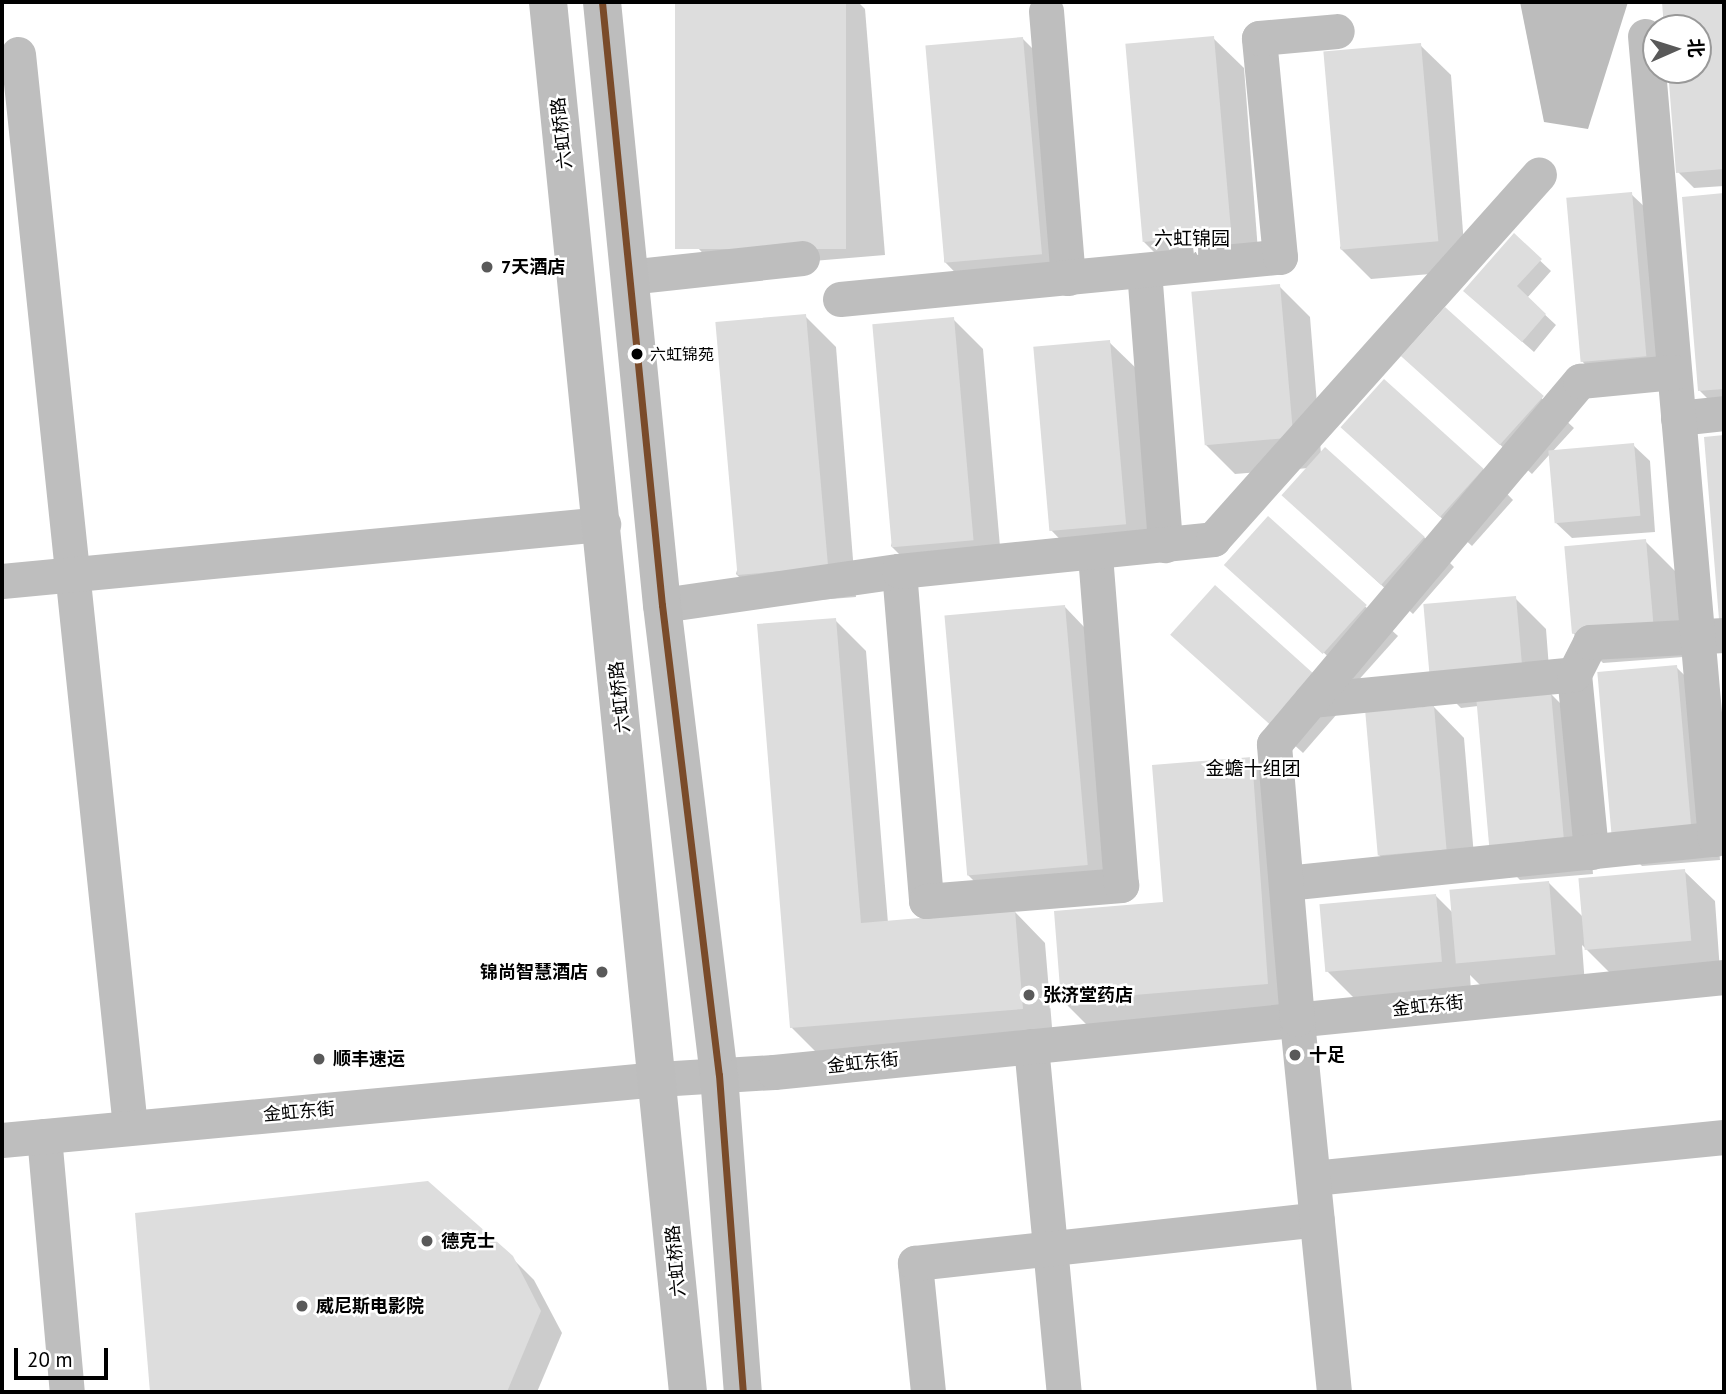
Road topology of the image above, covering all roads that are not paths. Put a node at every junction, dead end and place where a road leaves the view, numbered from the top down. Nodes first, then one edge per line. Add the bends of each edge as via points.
1 (548, 2) edge
2 (602, 2) edge
3 (1046, 11) dead end
4 (1337, 31) dead end
5 (18, 54) dead end
6 (1649, 84) edge
7 (1539, 174) dead end
8 (802, 258) dead end
9 (1144, 270) junction
10 (628, 277) junction
11 (1068, 278) junction
12 (840, 299) dead end
13 (1674, 372) junction
14 (1724, 413) edge
15 (1678, 418) junction
16 (603, 524) junction
17 (1165, 545) junction
18 (1095, 553) junction
19 (899, 571) junction
20 (73, 575) junction
21 (2, 581) edge
22 (662, 605) junction
23 (1711, 636) edge
24 (1574, 674) junction
25 (1311, 700) junction
26 (1591, 852) junction
27 (1286, 883) junction
28 (1724, 977) edge
29 (1297, 1019) junction
30 (1031, 1046) junction
31 (719, 1074) junction
32 (658, 1079) junction
33 (130, 1126) junction
34 (44, 1136) junction
35 (1724, 1137) edge
36 (2, 1140) edge
37 (1313, 1178) junction
38 (1317, 1219) junction
39 (1051, 1248) junction
40 (67, 1392) edge
41 (688, 1392) edge
42 (743, 1392) edge
43 (928, 1392) edge
44 (1064, 1392) edge
45 (1334, 1392) edge

1 - 16 main road, 六虹桥路
2 - 10 main road
3 - 11 street
4 - 9 street via 1259,38 1280,257
5 - 20 street
6 - 13 street
7 - 17 street via 1213,539
8 - 10 street
9 - 11 street
9 - 17 street
10 - 22 main road
11 - 12 street
13 - 15 street
13 - 25 street via 1580,381
14 - 15 street
15 - 23 street
16 - 20 street
16 - 32 main road, 六虹桥路
17 - 18 street
18 - 19 street
18 - 19 street via 1121,885 926,901
19 - 22 street
20 - 21 street
20 - 33 street
22 - 31 main road
23 - 24 street via 1590,642
23 - 26 street via 1715,839
24 - 25 street
24 - 26 street
25 - 27 street via 1274,744
26 - 27 street
27 - 29 street
28 - 29 street, 金虹东街
29 - 30 street, 金虹东街
29 - 37 street
30 - 31 street, 金虹东街
30 - 39 street
31 - 32 street, 金虹东街
31 - 42 main road
32 - 33 street, 金虹东街
32 - 41 main road, 六虹桥路
33 - 34 street, 金虹东街
34 - 36 street, 金虹东街
34 - 40 street
35 - 37 street
37 - 38 street
38 - 39 street
38 - 45 street
39 - 43 street via 915,1263
39 - 44 street

